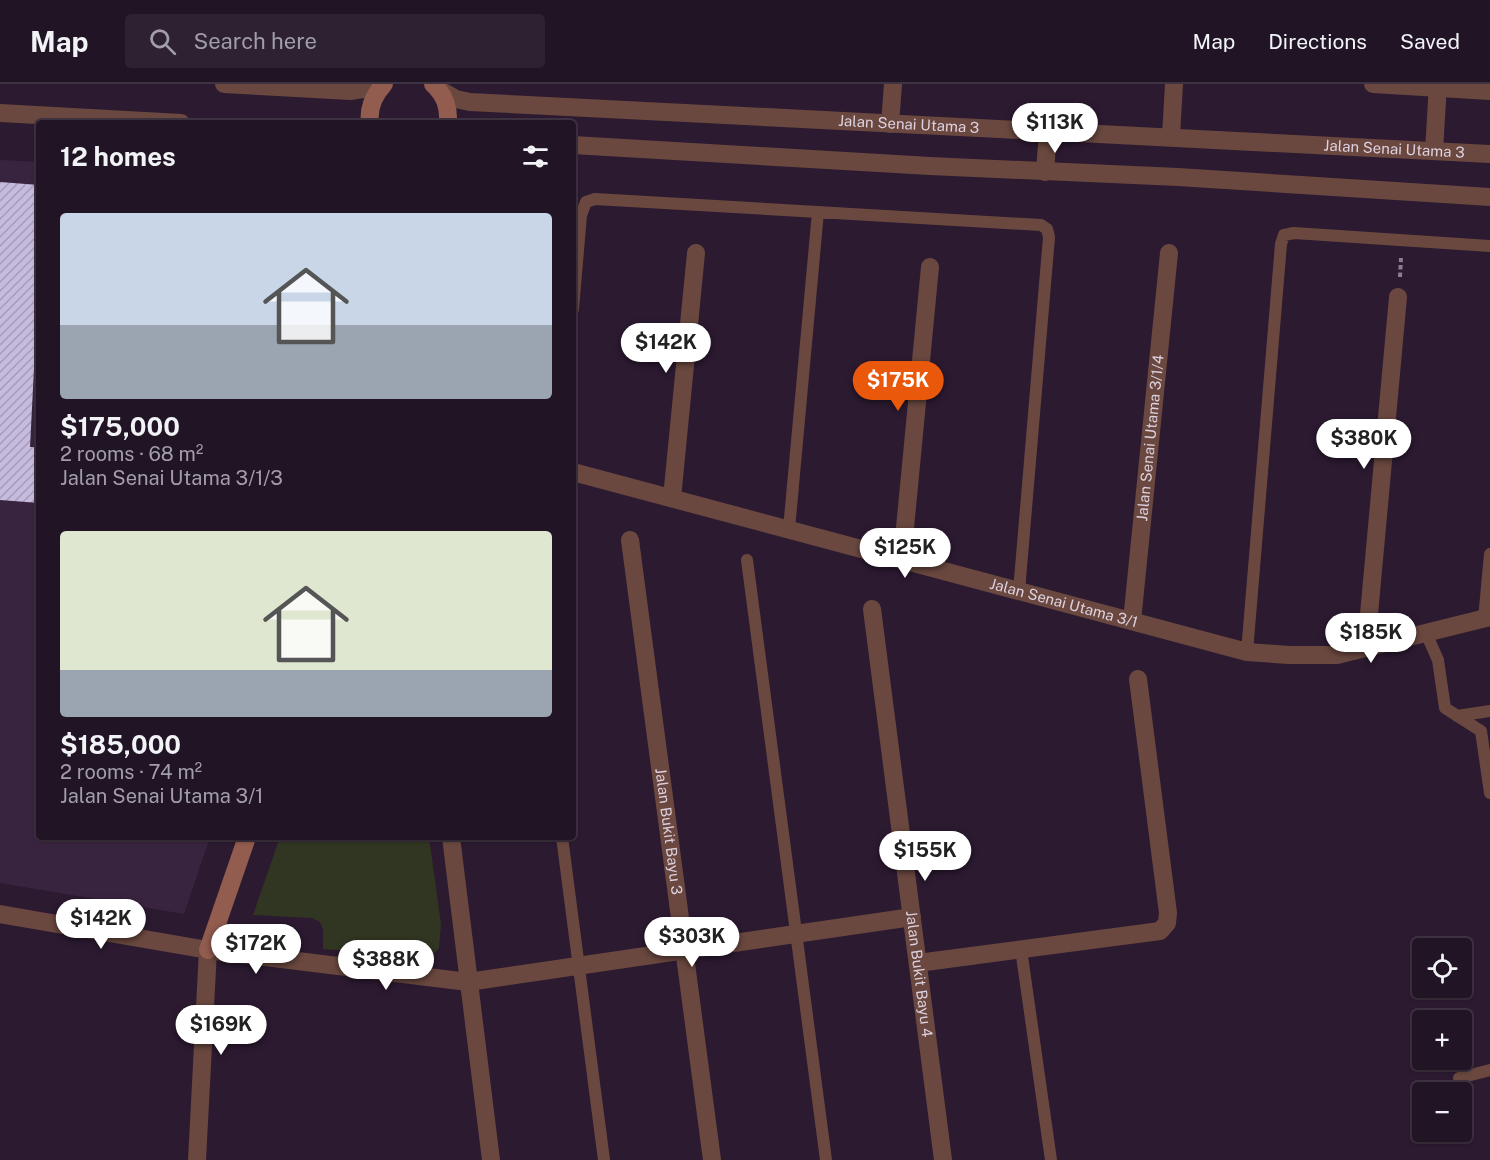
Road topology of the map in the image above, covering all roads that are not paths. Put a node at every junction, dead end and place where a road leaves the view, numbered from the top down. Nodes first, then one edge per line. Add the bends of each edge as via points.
1 (224, 84) edge
2 (893, 84) edge
3 (1174, 84) edge
4 (1373, 84) edge
5 (383, 85) edge
6 (1438, 86) edge
7 (436, 87) edge
8 (1490, 91) edge
9 (0, 113) edge
10 (127, 120) edge
11 (370, 120) edge
12 (448, 120) edge
13 (890, 124) junction
14 (1048, 131) junction
15 (1171, 136) junction
16 (576, 145) edge
17 (1434, 151) junction
18 (1490, 154) edge
19 (1045, 172) junction
20 (1490, 197) edge
21 (818, 212) junction
22 (1490, 246) edge
23 (1169, 253) dead end
24 (696, 254) dead end
25 (930, 267) dead end
26 (576, 274) edge
27 (1398, 297) road end
28 (576, 473) edge
29 (672, 498) junction
30 (789, 530) junction
31 (630, 540) dead end
32 (1490, 554) edge
33 (747, 560) dead end
34 (902, 560) junction
35 (1019, 591) junction
36 (872, 609) dead end
37 (1487, 618) edge
38 (1132, 621) junction
39 (1426, 633) junction
40 (1366, 647) junction
41 (1247, 652) junction
42 (1138, 679) dead end
43 (1490, 711) edge
44 (1457, 716) junction
45 (1490, 793) edge
46 (246, 840) edge
47 (451, 840) edge
48 (562, 840) edge
49 (0, 914) edge
50 (912, 917) junction
51 (796, 934) junction
52 (1021, 949) junction
53 (208, 950) junction
54 (684, 951) junction
55 (918, 963) junction
56 (578, 966) junction
57 (468, 982) junction
58 (1490, 1070) edge
59 (1459, 1078) dead end
60 (197, 1160) edge
61 (491, 1160) edge
62 (604, 1160) edge
63 (712, 1160) edge
64 (826, 1160) edge
65 (943, 1160) edge
66 (1051, 1160) edge

1 - 5 street via 350,91
2 - 13 street
3 - 15 street
4 - 6 street
5 - 11 street via 370,106
6 - 8 street
6 - 17 street
7 - 12 street via 446,101
7 - 13 street, Jalan Senai Utama 3 via 470,102
9 - 10 street
13 - 14 street, Jalan Senai Utama 3
14 - 15 street, Jalan Senai Utama 3
14 - 19 street
15 - 17 street, Jalan Senai Utama 3
16 - 19 street
17 - 18 street, Jalan Senai Utama 3
19 - 20 street
21 - 26 lane via 595,199 586,202 581,215
21 - 30 lane
21 - 35 lane via 1041,225 1047,229
22 - 41 lane via 1284,235
23 - 38 street, Jalan Senai Utama 3/1/4
24 - 29 street
25 - 34 street
27 - 40 street
28 - 29 street, Jalan Senai Utama 3/1
29 - 30 street, Jalan Senai Utama 3/1
30 - 34 street, Jalan Senai Utama 3/1
31 - 54 street, Jalan Bukit Bayu 3
32 - 37 lane
33 - 51 lane
34 - 35 street, Jalan Senai Utama 3/1
35 - 38 street, Jalan Senai Utama 3/1
36 - 50 street, Jalan Bukit Bayu 4
37 - 39 street, Jalan Senai Utama 3/1
38 - 41 street, Jalan Senai Utama 3/1
39 - 40 street, Jalan Senai Utama 3/1
39 - 44 lane via 1438,660 1445,708
40 - 41 street, Jalan Senai Utama 3/1 via 1337,655
42 - 52 street via 1167,923 1160,931
43 - 44 lane
44 - 45 lane via 1481,731
46 - 53 street
47 - 57 street
48 - 56 lane
49 - 53 street
50 - 51 street
50 - 55 street, Jalan Bukit Bayu 4
51 - 54 street
51 - 64 lane
52 - 55 street
52 - 66 lane
53 - 57 street
53 - 60 street
54 - 56 street
54 - 63 street, Jalan Bukit Bayu 3
55 - 65 street, Jalan Bukit Bayu 4
56 - 57 street
56 - 62 lane
57 - 61 street
58 - 59 lane

